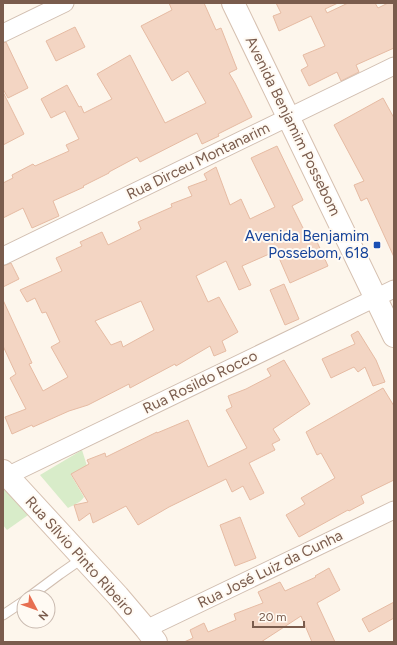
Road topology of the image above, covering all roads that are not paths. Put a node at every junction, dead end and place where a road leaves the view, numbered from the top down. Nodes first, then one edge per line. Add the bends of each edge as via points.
1 (66, 3) edge
2 (233, 3) edge
3 (3, 33) edge
4 (394, 66) edge
5 (288, 117) junction
6 (3, 256) edge
7 (385, 293) edge
8 (394, 336) edge
9 (5, 474) edge
10 (394, 510) edge
11 (83, 558) junction
12 (40, 589) edge
13 (16, 606) edge
14 (3, 615) edge
15 (151, 636) edge

1 - 3 street
2 - 5 street, Avenida Benjamim Possebom
4 - 5 street, Rua Dirceu Montanarim
5 - 6 street, Rua Dirceu Montanarim
5 - 7 street, Avenida Benjamim Possebom
7 - 8 street, Avenida Benjamim Possebom
7 - 9 street, Rua Rosildo Rocco
9 - 11 street, Rua Sílvio Pinto Ribeiro
10 - 15 street, Rua José Luiz da Cunha
11 - 12 lane
11 - 15 street, Rua Sílvio Pinto Ribeiro
13 - 14 lane

